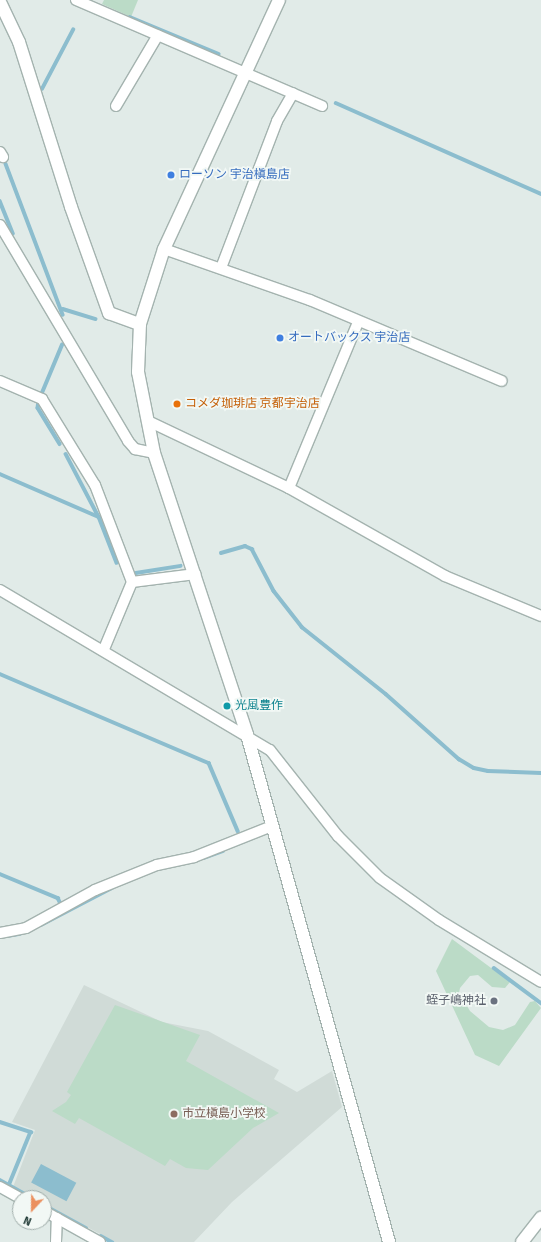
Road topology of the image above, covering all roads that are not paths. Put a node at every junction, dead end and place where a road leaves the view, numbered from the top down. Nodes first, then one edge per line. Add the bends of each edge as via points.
1 (76, 0) edge
2 (279, 0) edge
3 (0, 2) edge
4 (158, 35) junction
5 (246, 72) junction
6 (293, 94) junction
7 (116, 106) dead end
8 (322, 106) dead end
9 (0, 225) edge
10 (164, 249) junction
11 (221, 268) junction
12 (358, 322) junction
13 (140, 324) junction
14 (0, 381) edge
15 (502, 381) dead end
16 (148, 421) junction
17 (154, 453) junction
18 (288, 488) junction
19 (195, 574) junction
20 (132, 582) junction
21 (0, 590) edge
22 (541, 616) edge
23 (104, 649) junction
24 (247, 735) junction
25 (272, 826) junction
26 (0, 933) edge
27 (541, 982) edge
28 (0, 1187) edge
29 (12, 1194) edge
30 (52, 1215) edge
31 (57, 1218) junction
32 (541, 1218) edge
33 (56, 1242) edge
34 (100, 1242) edge
35 (389, 1242) edge
36 (522, 1242) edge

1 - 4 street
2 - 5 street
3 - 13 street via 19,42 71,207 110,313
4 - 5 street
4 - 7 street
5 - 6 street
5 - 10 street
6 - 8 street
6 - 11 street via 277,121
9 - 17 street via 128,441 135,449
10 - 11 street
10 - 13 street
11 - 12 street via 310,300
12 - 15 street
12 - 18 street
13 - 16 street via 138,372
14 - 20 street via 42,399 95,484
16 - 17 street
16 - 18 street
17 - 19 street
18 - 22 street via 444,576
19 - 20 street
19 - 24 street
20 - 23 street
21 - 23 street
23 - 24 street
24 - 25 street
24 - 27 street via 270,750 338,836 380,878 439,920
25 - 26 street via 194,857 150,868 95,890 26,928
25 - 35 street
28 - 29 street
30 - 31 street
31 - 33 street
31 - 34 street
32 - 36 street

